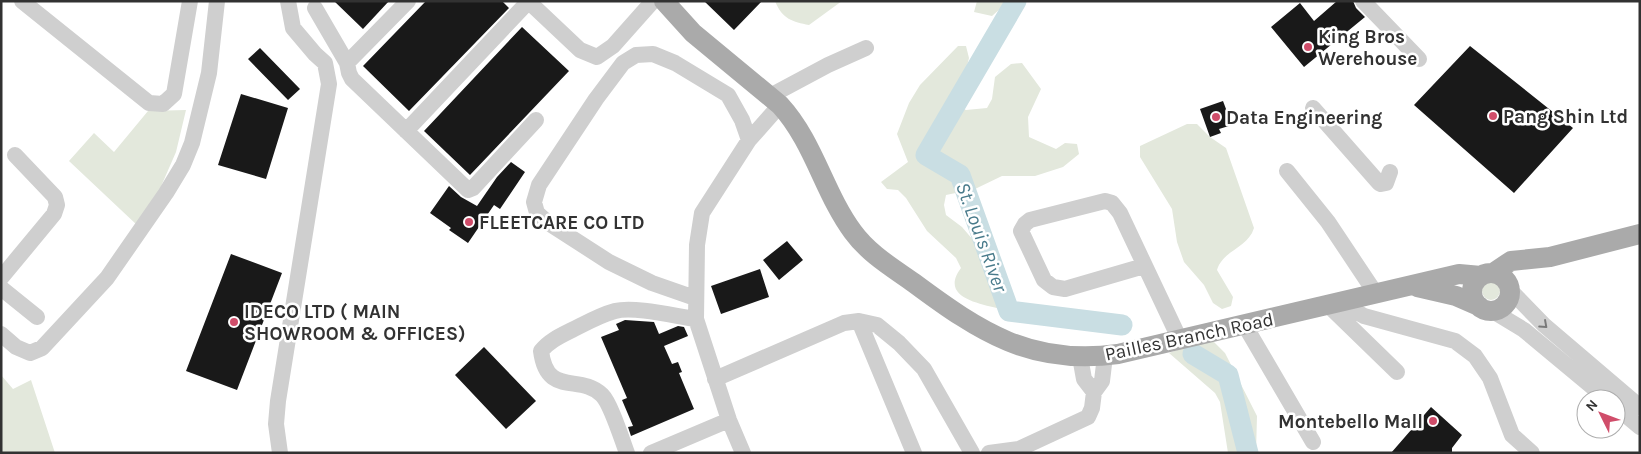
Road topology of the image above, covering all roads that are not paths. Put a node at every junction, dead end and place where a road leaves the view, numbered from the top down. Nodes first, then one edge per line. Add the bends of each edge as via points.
1 (22, 1) edge
2 (190, 1) edge
3 (217, 1) edge
4 (288, 1) edge
5 (408, 1) edge
6 (528, 1) edge
7 (653, 1) edge
8 (664, 1) edge
9 (1363, 1) edge
10 (315, 8) dead end
11 (866, 48) dead end
12 (1419, 59) dead end
13 (347, 63) junction
14 (775, 101) junction
15 (1313, 108) dead end
16 (536, 120) dead end
17 (406, 130) junction
18 (749, 140) junction
19 (15, 155) dead end
20 (1288, 171) dead end
21 (1390, 172) dead end
22 (1640, 234) edge
23 (1550, 257) junction
24 (1511, 262) junction
25 (1144, 266) junction
26 (1459, 274) junction
27 (1, 278) edge
28 (1498, 281) junction
29 (1413, 286) junction
30 (1, 288) edge
31 (1376, 294) junction
32 (695, 298) junction
33 (1336, 302) junction
34 (1485, 308) junction
35 (37, 317) dead end
36 (696, 319) junction
37 (859, 321) junction
38 (1244, 324) junction
39 (1, 334) edge
40 (1180, 340) junction
41 (1105, 356) junction
42 (1080, 357) junction
43 (1396, 372) dead end
44 (715, 379) junction
45 (1595, 389) edge
46 (1094, 392) junction
47 (1640, 407) edge
48 (1626, 415) edge
49 (729, 420) junction
50 (1640, 427) edge
51 (1313, 442) dead end
52 (1017, 451) edge
53 (280, 453) edge
54 (627, 453) edge
55 (651, 453) edge
56 (743, 453) edge
57 (914, 453) edge
58 (972, 453) edge
59 (989, 453) edge
60 (1532, 453) edge

1 - 2 street via 149,103 163,104 174,94
3 - 39 street via 209,74 192,143 166,193 106,278 42,348 30,353 16,347
4 - 53 street via 293,28 325,62 329,84 278,401 276,424
5 - 13 street
6 - 7 street via 580,50 597,57 613,46
6 - 17 street
8 - 14 main road, Pailles Branch Road via 692,33
9 - 12 street
10 - 13 street
11 - 14 street via 828,65
13 - 17 street via 352,79
14 - 18 street
14 - 42 main road, Pailles Branch Road via 806,140 841,215 863,244 877,256 988,333 1024,348
15 - 21 street via 1381,184 1386,182
16 - 17 street via 470,190
18 - 32 street via 702,213
18 - 32 street via 728,95 675,63 653,54 636,55 623,63 596,99 539,185 534,202 537,213 547,222 601,257 652,283
19 - 27 street via 55,197 57,205 54,214
20 - 31 street via 1328,222
22 - 23 main road
23 - 24 main road
23 - 28 main road
24 - 26 main road
24 - 28 main road
25 - 25 street via 1120,213 1112,203 1105,201 1030,220 1021,231 1044,280 1053,288 1065,289
25 - 40 street
26 - 28 main road, Pailles Branch Road
26 - 29 main road, Pailles Branch Road
28 - 34 main road via 1507,302 1497,310
28 - 34 main road via 1476,281 1473,287 1475,301
28 -> 47 street
29 - 31 main road, Pailles Branch Road
29 - 34 main road, Pailles Branch Road via 1456,296
30 - 35 street
31 - 33 main road, Pailles Branch Road
32 - 36 street
33 - 38 main road, Pailles Branch Road
33 - 43 street
33 - 60 street via 1364,316 1455,341 1475,356 1490,378 1512,435
34 - 45 street via 1524,330
36 - 44 street
36 - 54 street via 645,311 616,311 560,336 540,352 549,374 558,381 592,388 603,396
37 - 44 street via 844,323
37 - 57 street
37 - 58 street via 877,325 924,369
38 - 40 main road, Pailles Branch Road
38 - 51 street
40 - 41 main road, Pailles Branch Road
41 - 42 main road, Pailles Branch Road
41 - 46 street via 1102,381
42 - 46 street via 1084,379
44 - 49 street
46 - 52 street via 1088,417
48 - 50 street
49 - 55 street
49 - 56 street
52 - 59 street

